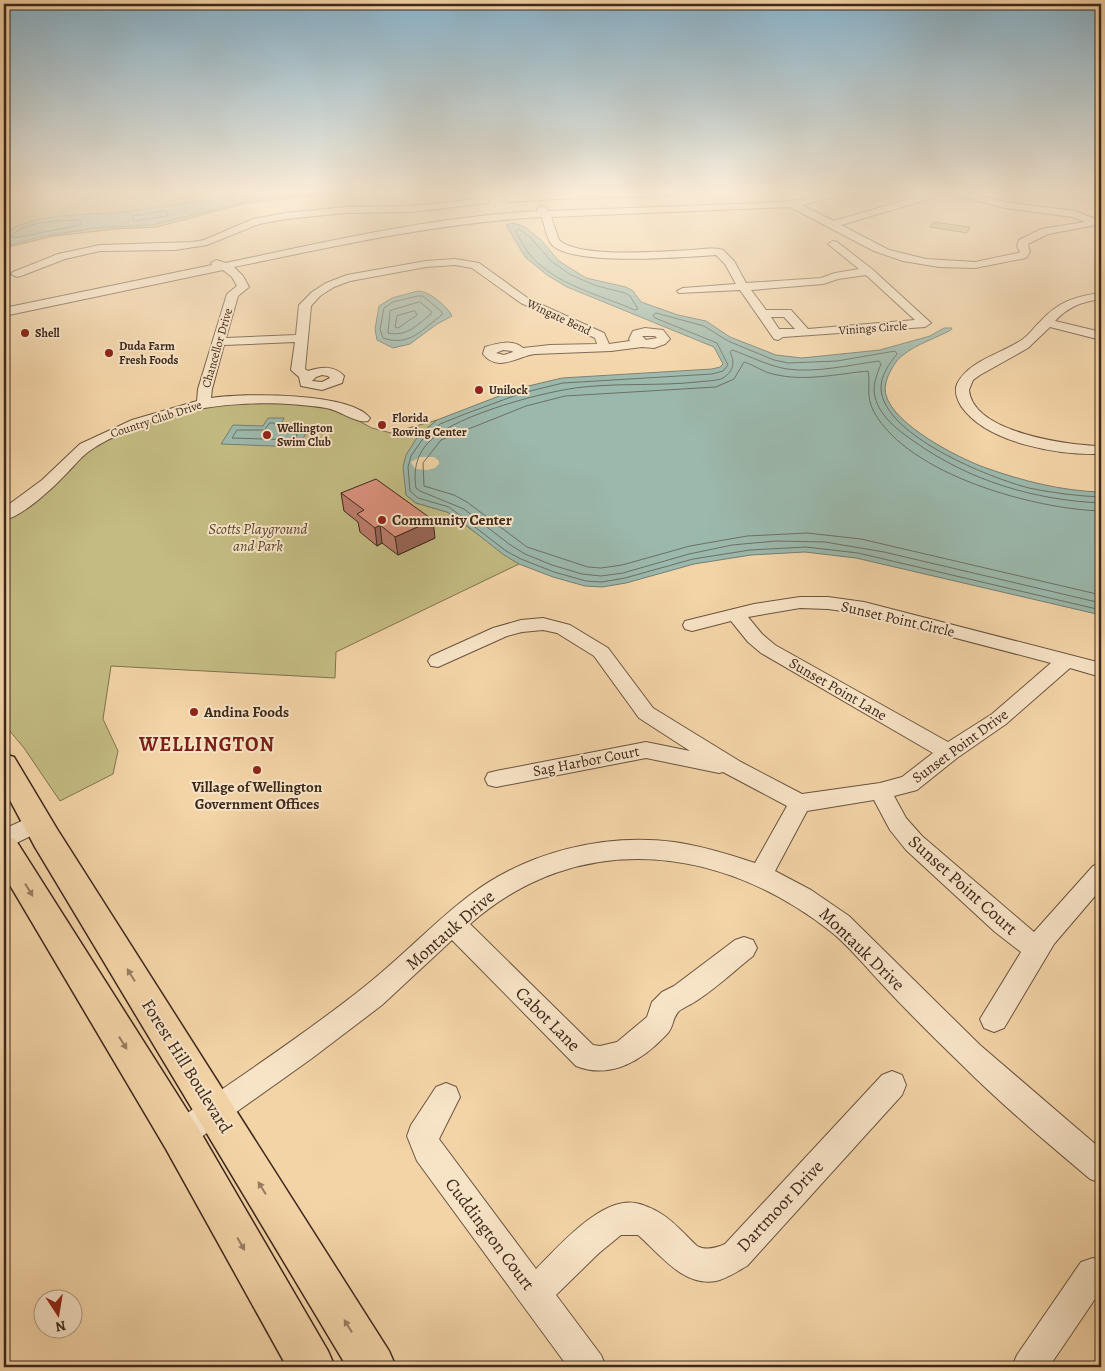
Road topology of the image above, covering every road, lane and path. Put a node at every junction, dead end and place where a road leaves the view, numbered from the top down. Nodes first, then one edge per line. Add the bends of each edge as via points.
1 (62, 256) edge
2 (252, 256) edge
3 (273, 256) edge
4 (724, 256) edge
5 (849, 256) edge
6 (903, 256) edge
7 (1022, 256) edge
8 (208, 266) junction
9 (225, 266) junction
10 (868, 271) junction
11 (17, 274) dead end
12 (743, 287) junction
13 (233, 294) junction
14 (1101, 296) edge
15 (750, 297) junction
16 (4, 305) edge
17 (4, 312) edge
18 (762, 314) junction
19 (1046, 322) junction
20 (805, 333) junction
21 (302, 335) junction
22 (1101, 336) edge
23 (219, 338) junction
24 (640, 343) dead end
25 (604, 347) junction
26 (520, 352) dead end
27 (307, 376) dead end
28 (204, 403) junction
29 (363, 418) dead end
30 (1101, 450) edge
31 (4, 515) edge
32 (736, 615) junction
33 (692, 625) dead end
34 (438, 661) dead end
35 (1066, 661) junction
36 (1101, 670) edge
37 (949, 752) junction
38 (4, 764) edge
39 (733, 768) junction
40 (496, 779) dead end
41 (880, 791) junction
42 (800, 803) junction
43 (37, 823) junction
44 (4, 840) edge
45 (4, 848) edge
46 (1101, 873) edge
47 (761, 874) junction
48 (453, 924) junction
49 (744, 948) dead end
50 (1036, 949) junction
51 (994, 1019) dead end
52 (892, 1085) dead end
53 (446, 1096) dead end
54 (215, 1111) junction
55 (180, 1135) junction
56 (1101, 1168) edge
57 (1093, 1274) dead end
58 (534, 1294) junction
59 (312, 1367) edge
60 (373, 1367) edge
61 (589, 1367) edge
62 (1029, 1367) edge

1 - 11 street
2 - 8 street
3 - 9 street
4 - 12 street, Vinings Circle
5 - 10 street, Vinings Circle
6 - 7 street via 937,262 983,264
8 - 9 street
8 - 13 street, Chancellor Drive via 226,290
8 - 16 street
8 - 17 street
9 - 13 street, Chancellor Drive via 241,280 243,287
10 - 12 street via 823,281
10 - 20 street, Vinings Circle via 925,323
12 - 15 street, Vinings Circle
12 - 15 street via 681,288 690,301
13 - 23 street, Chancellor Drive
14 - 19 street via 1065,304
15 - 18 street, Vinings Circle
18 - 20 street via 788,313
18 - 20 street, Vinings Circle via 776,334
19 - 22 street
19 - 30 street via 1021,347 968,377 962,388 964,398 978,416 1017,436 1066,448
21 - 23 street
21 - 25 street, Wingate Bend via 305,305 330,285 381,271 455,262 475,265 525,301 600,336
21 - 27 street, Wingate Bend via 298,370
23 - 28 street, Chancellor Drive via 204,388
24 - 25 street
25 - 26 street
28 - 29 street, Country Club Drive via 234,400 312,402 333,404 352,410
28 - 31 street, Country Club Drive via 108,434 83,448 60,472
32 - 33 street, Sunset Point Circle
32 - 35 street, Sunset Point Circle via 792,603 843,604
32 - 37 street, Sunset Point Lane via 768,649
34 - 39 street, Sag Harbor Court via 520,626 543,624 563,630 601,652 646,713
35 - 36 street, Sunset Point Circle
35 - 37 street, Sunset Point Drive via 999,719
37 - 41 street, Sunset Point Drive via 909,784
38 - 43 main road, Forest Hill Boulevard
39 - 40 street, Sag Harbor Court via 646,750
39 - 42 street, Sag Harbor Court
41 - 42 street, Sunset Point Drive
41 - 50 street, Sunset Point Court via 898,824 914,843
42 - 47 street
43 - 44 street
54 -> 43 main road, Forest Hill Boulevard
45 -> 55 main road
46 - 50 street
47 - 48 street, Montauk Drive via 702,855 671,850 611,850 553,863 525,874 474,905
47 - 56 street, Montauk Drive via 809,901 842,925 974,1060
48 - 49 street, Cabot Lane via 586,1057 600,1059 627,1051 659,1024 662,1011 671,1001
48 - 54 street, Montauk Drive via 319,1038
50 - 51 street
52 - 58 street, Dartmoor Drive via 736,1255 724,1264 707,1266 690,1261 650,1223 634,1218 618,1220 603,1229
53 - 58 street, Cuddington Court via 422,1136 428,1150
54 - 55 street, Montauk Drive
60 -> 54 main road, Forest Hill Boulevard
55 -> 59 main road
57 - 62 street
58 - 61 street, Cuddington Court

